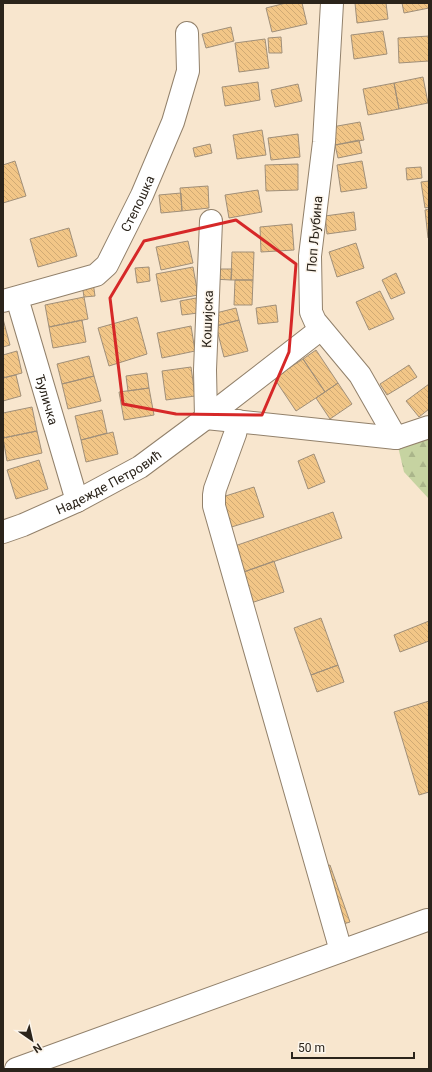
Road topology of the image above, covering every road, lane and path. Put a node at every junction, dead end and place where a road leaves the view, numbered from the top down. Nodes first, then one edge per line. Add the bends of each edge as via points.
1 (332, 3) edge
2 (187, 33) dead end
3 (211, 221) dead end
4 (10, 299) edge
5 (321, 329) junction
6 (206, 418) junction
7 (238, 421) junction
8 (429, 427) edge
9 (396, 438) junction
10 (77, 501) junction
11 (3, 532) edge
12 (427, 920) dead end
13 (341, 951) junction
14 (16, 1069) edge

1 - 5 street, Поп Љубина via 324,142 310,256 312,312
2 - 4 street, Степошка via 188,71 173,122 142,195 107,265 96,275
3 - 6 street, Кошијска via 205,370
4 - 10 street, Ђуличка
5 - 6 street, Надежде Петровић
5 - 9 street, Поп Љубина via 360,375
6 - 7 street
6 - 10 street, Надежде Петровић via 140,467
7 - 9 street
7 - 13 street via 213,501
8 - 9 street
10 - 11 street, Надежде Петровић
12 - 13 street
13 - 14 street

